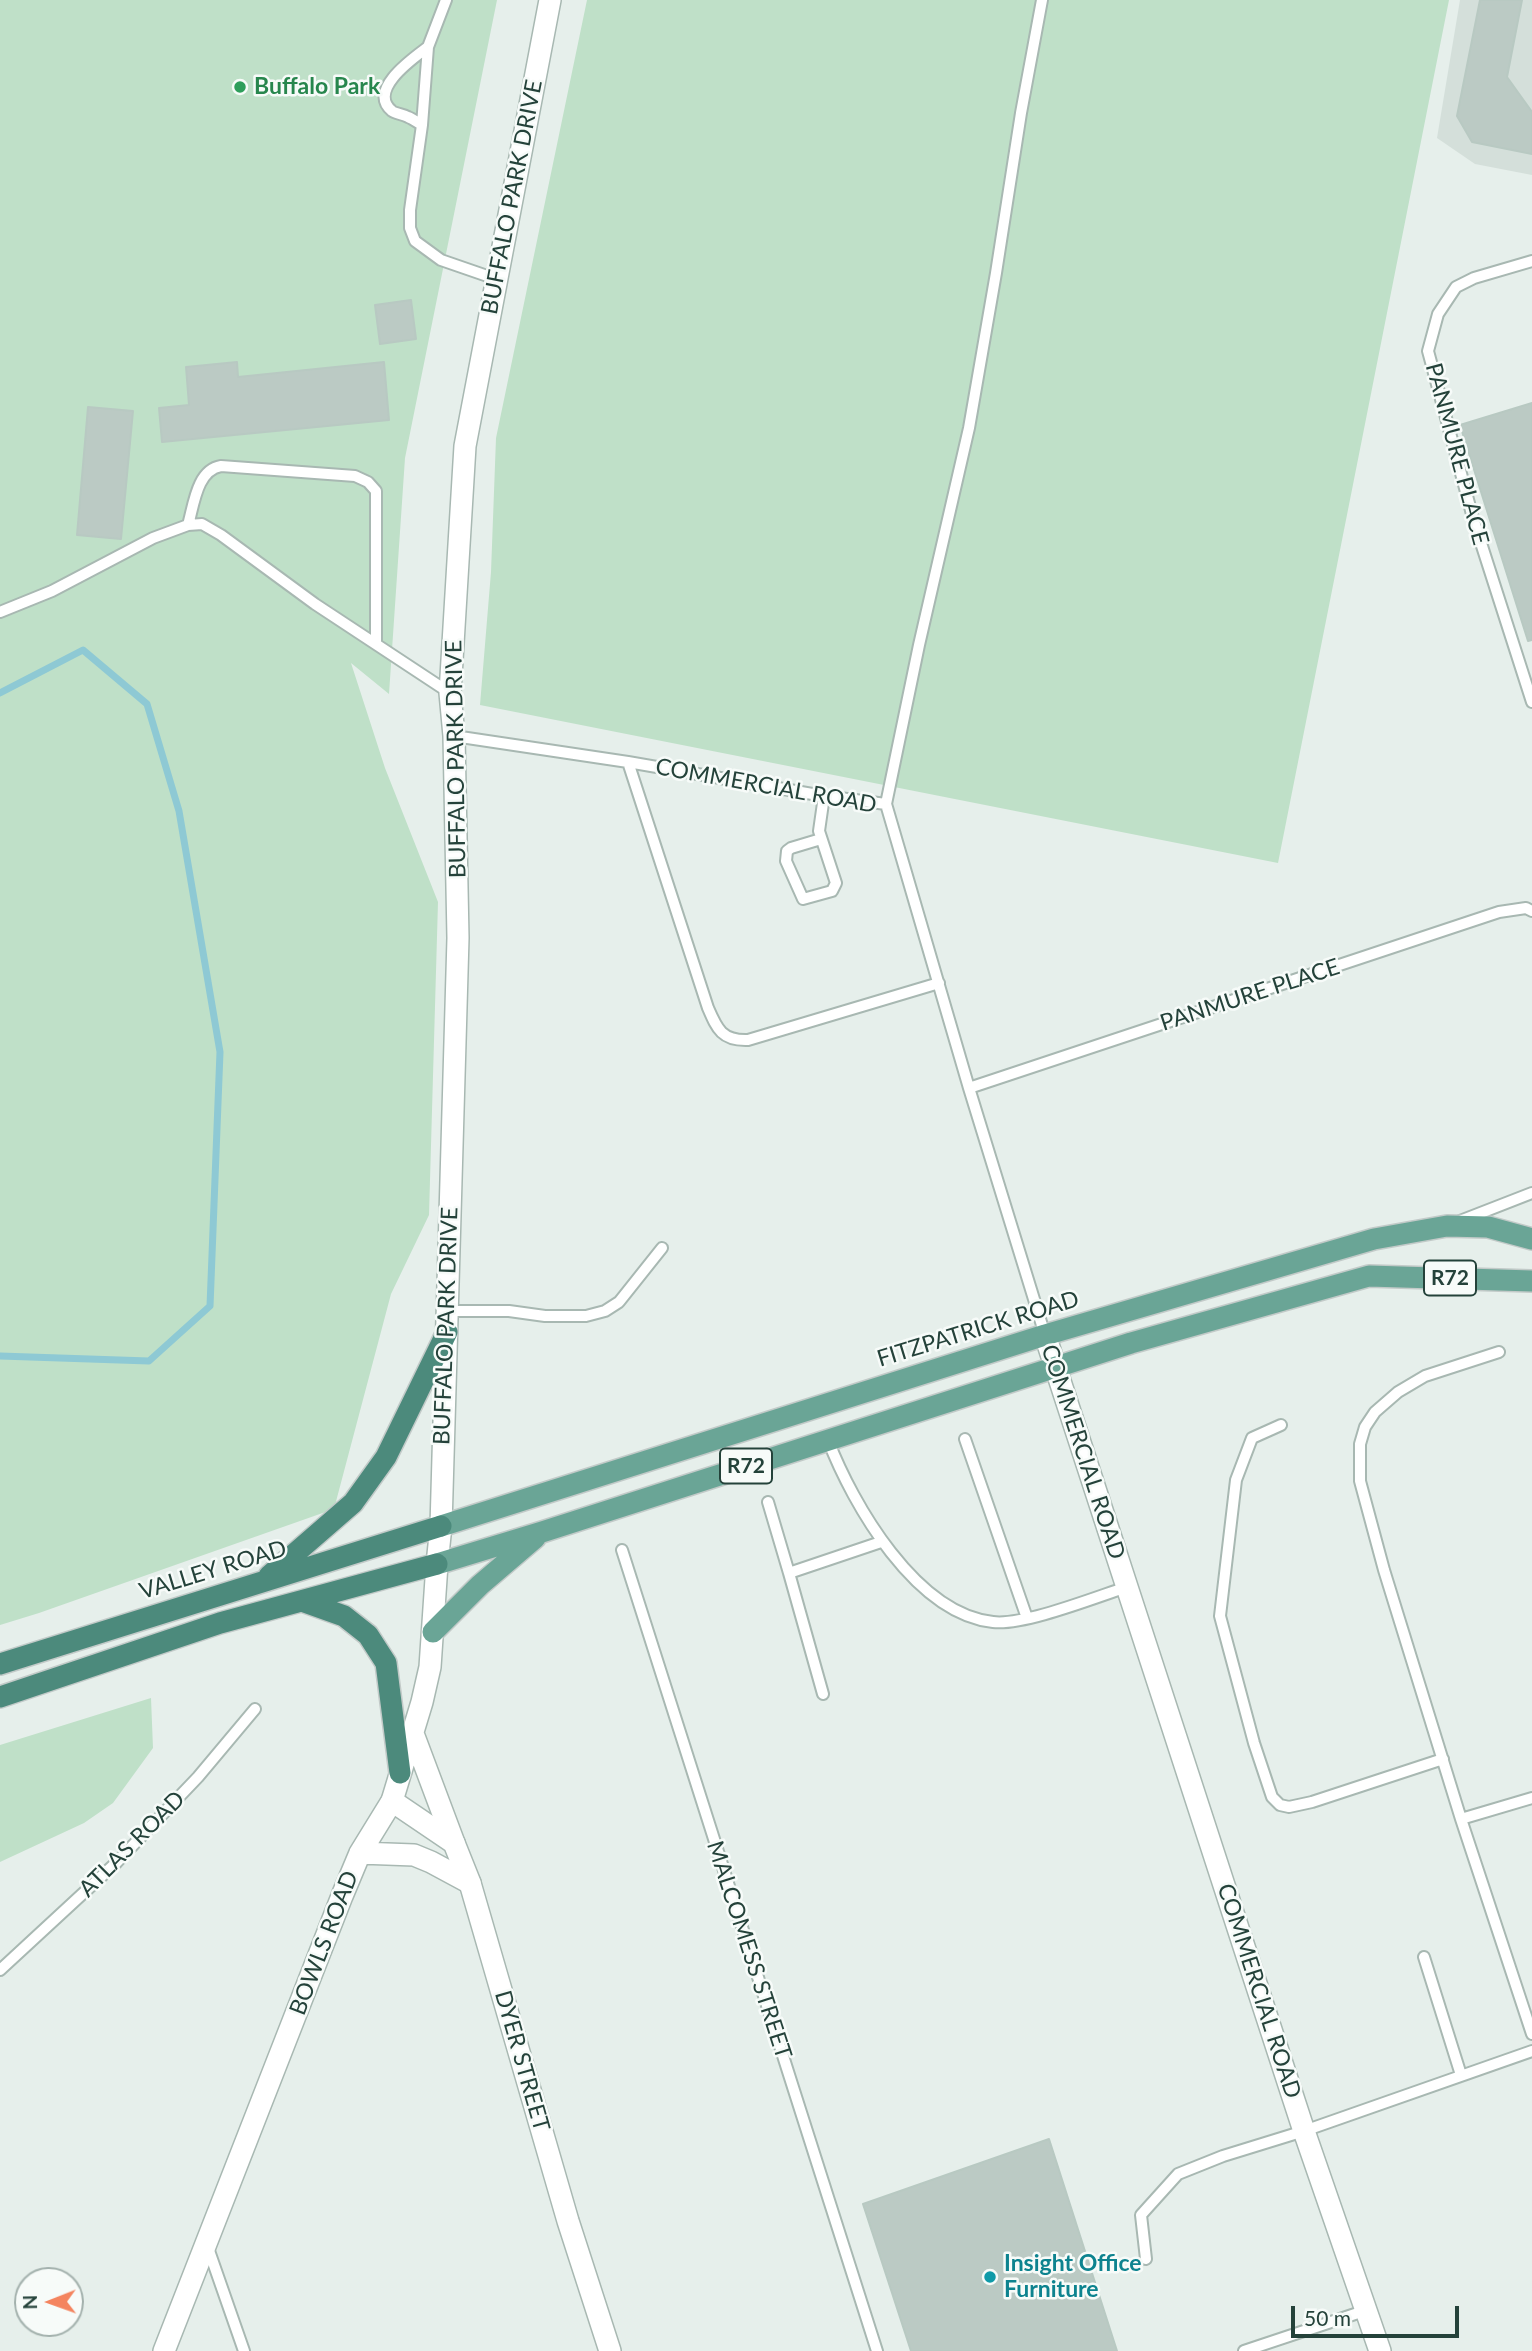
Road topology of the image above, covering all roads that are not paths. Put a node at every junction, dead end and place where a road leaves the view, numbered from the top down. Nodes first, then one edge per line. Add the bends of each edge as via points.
1 (446, 0) edge
2 (550, 0) edge
3 (1042, 0) edge
4 (428, 47) junction
5 (422, 125) junction
6 (1532, 261) edge
7 (496, 279) junction
8 (188, 525) junction
9 (0, 612) edge
10 (376, 645) junction
11 (450, 693) junction
12 (1532, 702) edge
13 (454, 736) junction
14 (628, 762) junction
15 (824, 796) junction
16 (886, 804) junction
17 (821, 839) junction
18 (1532, 911) edge
19 (939, 984) junction
20 (969, 1088) junction
21 (1532, 1193) edge
22 (1447, 1226) junction
23 (1532, 1239) edge
24 (662, 1248) dead end
25 (1532, 1281) edge
26 (447, 1322) junction
27 (1045, 1335) junction
28 (1499, 1353) dead end
29 (1056, 1368) junction
30 (1281, 1425) dead end
31 (965, 1439) dead end
32 (828, 1440) junction
33 (768, 1502) dead end
34 (442, 1526) junction
35 (542, 1532) junction
36 (881, 1542) junction
37 (622, 1550) dead end
38 (436, 1564) junction
39 (789, 1573) junction
40 (262, 1582) junction
41 (1127, 1587) junction
42 (302, 1601) junction
43 (1027, 1618) junction
44 (433, 1632) junction
45 (0, 1664) edge
46 (823, 1694) dead end
47 (0, 1697) edge
48 (255, 1710) dead end
49 (412, 1731) junction
50 (1443, 1759) junction
51 (400, 1773) junction
52 (1532, 1798) edge
53 (392, 1801) junction
54 (1461, 1819) junction
55 (454, 1843) junction
56 (360, 1853) junction
57 (470, 1883) junction
58 (1424, 1957) dead end
59 (0, 1970) edge
60 (1532, 2034) edge
61 (1532, 2051) edge
62 (1461, 2076) junction
63 (1304, 2130) junction
64 (206, 2244) junction
65 (1146, 2259) dead end
66 (1367, 2310) junction
67 (164, 2351) edge
68 (244, 2351) edge
69 (610, 2351) edge
70 (877, 2351) edge
71 (1244, 2351) edge
72 (1380, 2351) edge

1 - 4 lane
2 - 7 street, BUFFALO PARK DRIVE
3 - 16 lane via 969,428
4 - 5 lane
4 - 5 lane via 401,67 386,92 392,111
5 - 7 lane via 410,210 415,241 441,260
6 - 12 lane, PANMURE PLACE via 1456,287 1438,314 1428,351 1473,518
7 - 11 street, BUFFALO PARK DRIVE via 465,446
8 - 9 lane
8 - 10 lane via 212,529
8 - 10 lane via 204,475 212,467 355,476 368,482 376,491
10 - 11 lane
11 - 13 street, BUFFALO PARK DRIVE
13 - 14 lane, COMMERCIAL ROAD
13 - 26 street, BUFFALO PARK DRIVE via 458,938
14 - 15 lane, COMMERCIAL ROAD
14 - 19 lane via 708,1008 717,1029 727,1037 748,1040
15 - 16 lane, COMMERCIAL ROAD
15 - 17 lane
16 - 19 lane, COMMERCIAL ROAD
17 - 17 lane via 835,888 803,899 786,856 791,848
18 - 20 lane, PANMURE PLACE via 1499,912
19 - 20 lane, COMMERCIAL ROAD
20 - 27 lane, COMMERCIAL ROAD
21 - 22 lane, FITZPATRICK ROAD
22 - 23 main road, R72 via 1488,1227
22 - 27 main road, FITZPATRICK ROAD / R72 via 1374,1239
24 - 26 lane via 619,1302 605,1311 544,1316 509,1311
25 - 29 main road, R72 via 1369,1276
26 - 34 street, BUFFALO PARK DRIVE
26 - 40 highway via 386,1457 353,1503
27 - 29 street, COMMERCIAL ROAD
27 - 34 main road, FITZPATRICK ROAD / R72
28 - 50 lane via 1425,1376 1398,1392 1375,1412 1360,1444 1360,1481
29 - 32 main road, R72
29 - 41 street, COMMERCIAL ROAD
30 - 50 lane via 1252,1438 1236,1480 1220,1616 1272,1797 1289,1807
31 - 43 lane
32 - 35 main road, R72
32 - 36 lane via 842,1477
33 - 39 lane
34 - 38 street, BOWLS ROAD
34 - 40 highway, VALLEY ROAD / R72
35 - 38 main road, R72
35 - 44 main road
36 - 39 lane
36 - 43 lane via 939,1600 972,1618 995,1623
37 - 70 lane, MALCOMESS STREET
38 - 42 highway, R72
38 - 44 street, BOWLS ROAD
39 - 46 lane
40 - 45 highway, VALLEY ROAD / R72
41 - 43 lane
41 - 63 street, COMMERCIAL ROAD
42 - 47 highway, R72 via 220,1623
42 - 51 highway via 344,1616 368,1634 386,1663
44 - 49 street, BOWLS ROAD via 430,1667
48 - 59 lane, ATLAS ROAD via 117,1862
49 - 51 street, BOWLS ROAD
49 - 55 street, DYER STREET
50 - 54 lane
51 - 53 street, BOWLS ROAD
52 - 54 lane
53 - 55 street
53 - 56 street, BOWLS ROAD
54 - 60 lane
55 - 57 street, DYER STREET
56 - 57 street via 414,1855
56 - 64 street, BOWLS ROAD
57 - 69 street, DYER STREET
58 - 62 lane
61 - 62 lane
62 - 63 lane
63 - 65 lane via 1178,2174 1142,2216
63 - 66 street, COMMERCIAL ROAD
64 - 67 street, BOWLS ROAD
64 - 68 lane
66 - 71 lane
66 - 72 street, COMMERCIAL ROAD

